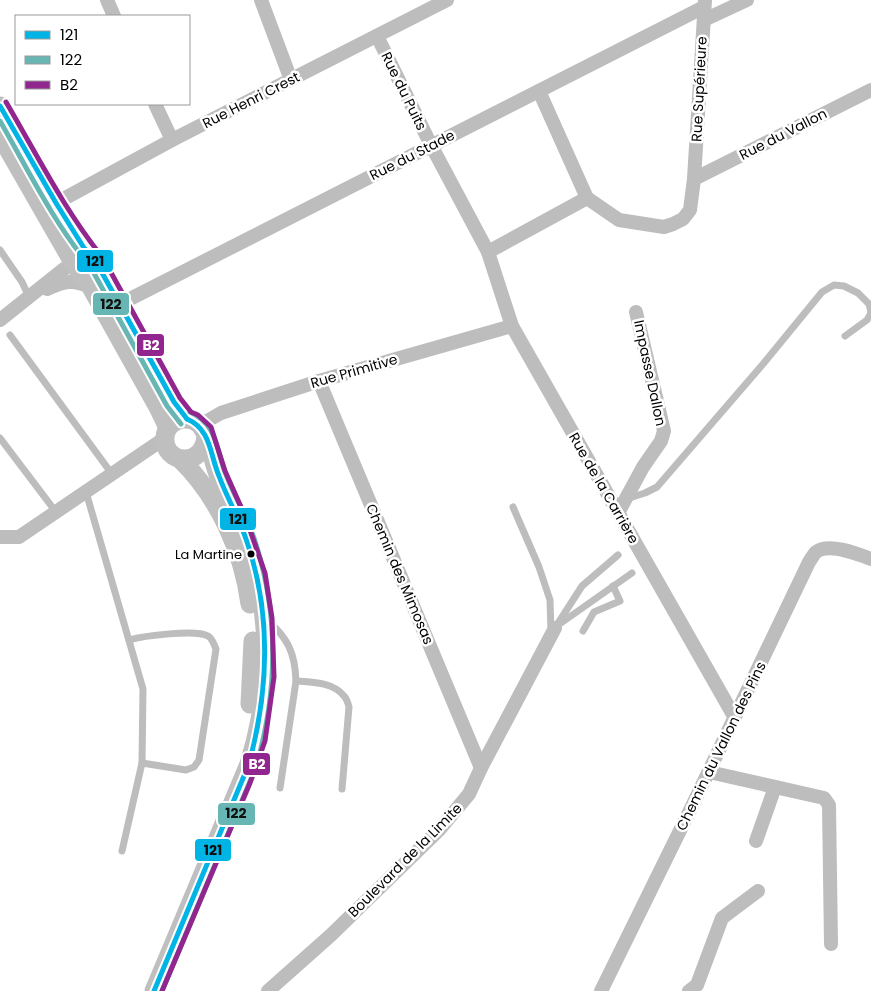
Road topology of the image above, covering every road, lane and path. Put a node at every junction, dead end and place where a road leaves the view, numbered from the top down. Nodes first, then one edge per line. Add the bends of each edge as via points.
1 (107, 0) edge
2 (260, 0) edge
3 (447, 0) edge
4 (747, 0) edge
5 (704, 9) edge
6 (114, 15) edge
7 (376, 36) junction
8 (291, 80) junction
9 (539, 90) junction
10 (871, 90) edge
11 (155, 105) edge
12 (0, 106) edge
13 (0, 135) edge
14 (172, 140) junction
15 (431, 145) junction
16 (694, 179) junction
17 (587, 198) junction
18 (56, 202) junction
19 (0, 250) edge
20 (488, 252) junction
21 (74, 264) junction
22 (91, 287) junction
23 (32, 295) junction
24 (120, 304) junction
25 (636, 312) dead end
26 (871, 312) edge
27 (0, 320) edge
28 (512, 326) junction
29 (10, 335) dead end
30 (137, 335) junction
31 (845, 336) dead end
32 (319, 381) junction
33 (198, 427) junction
34 (0, 438) edge
35 (171, 445) junction
36 (112, 474) junction
37 (86, 492) junction
38 (626, 499) junction
39 (513, 507) dead end
40 (56, 512) junction
41 (618, 513) junction
42 (0, 537) edge
43 (618, 555) dead end
44 (871, 559) edge
45 (632, 573) dead end
46 (613, 586) junction
47 (265, 618) junction
48 (553, 631) junction
49 (583, 631) dead end
50 (129, 640) junction
51 (296, 680) junction
52 (735, 718) junction
53 (142, 763) junction
54 (481, 768) junction
55 (709, 772) junction
56 (775, 787) junction
57 (280, 788) dead end
58 (342, 789) dead end
59 (756, 841) dead end
60 (122, 851) dead end
61 (758, 891) dead end
62 (831, 944) dead end
63 (140, 991) edge
64 (154, 991) edge
65 (268, 991) edge
66 (601, 991) edge
67 (689, 991) edge

1 - 6 street
2 - 8 street
3 - 7 street, Rue Henri Crest
4 - 5 street, Rue du Stade
5 - 9 street, Rue du Stade
5 - 16 street, Rue Supérieure
7 - 8 street, Rue Henri Crest
7 - 15 street, Rue du Puits
8 - 14 street, Rue Henri Crest
9 - 15 street, Rue du Stade
9 - 17 street
10 - 16 street, Rue du Vallon
11 - 14 street
12 - 18 street
13 - 21 street
14 - 18 street, Rue Henri Crest
15 - 20 street, Rue du Puits
15 - 24 street, Rue du Stade
16 - 17 street, Rue Supérieure via 690,210 683,219 664,227 619,220
17 - 20 street
18 - 24 street
19 - 23 lane
20 - 28 street, Rue de la Carrière
21 - 22 street
21 - 23 street
21 - 30 street via 92,272 127,330
22 - 23 street via 76,281 63,282
22 - 35 street via 158,407
23 - 27 street
24 - 30 street
25 - 38 street, Impasse Dallon via 664,431
26 - 31 lane via 867,320
26 - 38 lane via 869,304 858,293 844,286 834,286 822,292 657,487
28 - 32 street, Rue Primitive
28 - 41 street, Rue de la Carrière
29 - 36 lane
30 - 33 street via 174,402
32 - 33 street, Rue Primitive via 221,413
32 - 54 street, Chemin des Mimosas
33 - 35 street via 179,419
33 - 35 street via 205,444 196,456 188,459
33 - 47 street via 249,546
34 - 40 lane
35 - 36 street via 146,451
35 - 63 street via 202,483 235,546 246,582 253,623 252,697 238,760
36 - 37 street
37 - 40 street
37 - 50 lane
38 - 41 street, Impasse Dallon
39 - 48 lane via 550,600
40 - 42 street via 19,537
41 - 52 street, Rue de la Carrière
43 - 48 lane via 582,586
44 - 52 street, Chemin du Vallon des Pins via 828,548 816,552
45 - 46 lane
46 - 48 lane
46 - 49 lane via 620,601 594,612
47 - 51 lane via 276,627 293,653
47 - 64 street via 266,677 255,747
48 - 54 street, Boulevard de la Limite
50 - 53 lane via 143,689
50 - 53 lane via 192,633 208,635 216,650 199,760 186,770
51 - 57 lane
51 - 58 lane via 324,684 344,695 349,707
52 - 55 street, Chemin du Vallon des Pins
53 - 60 lane
54 - 65 street, Boulevard de la Limite via 470,794 439,830
55 - 56 street
55 - 66 street, Chemin du Vallon des Pins
56 - 59 street
56 - 62 street via 824,798 829,805
61 - 67 street via 722,918 697,985

